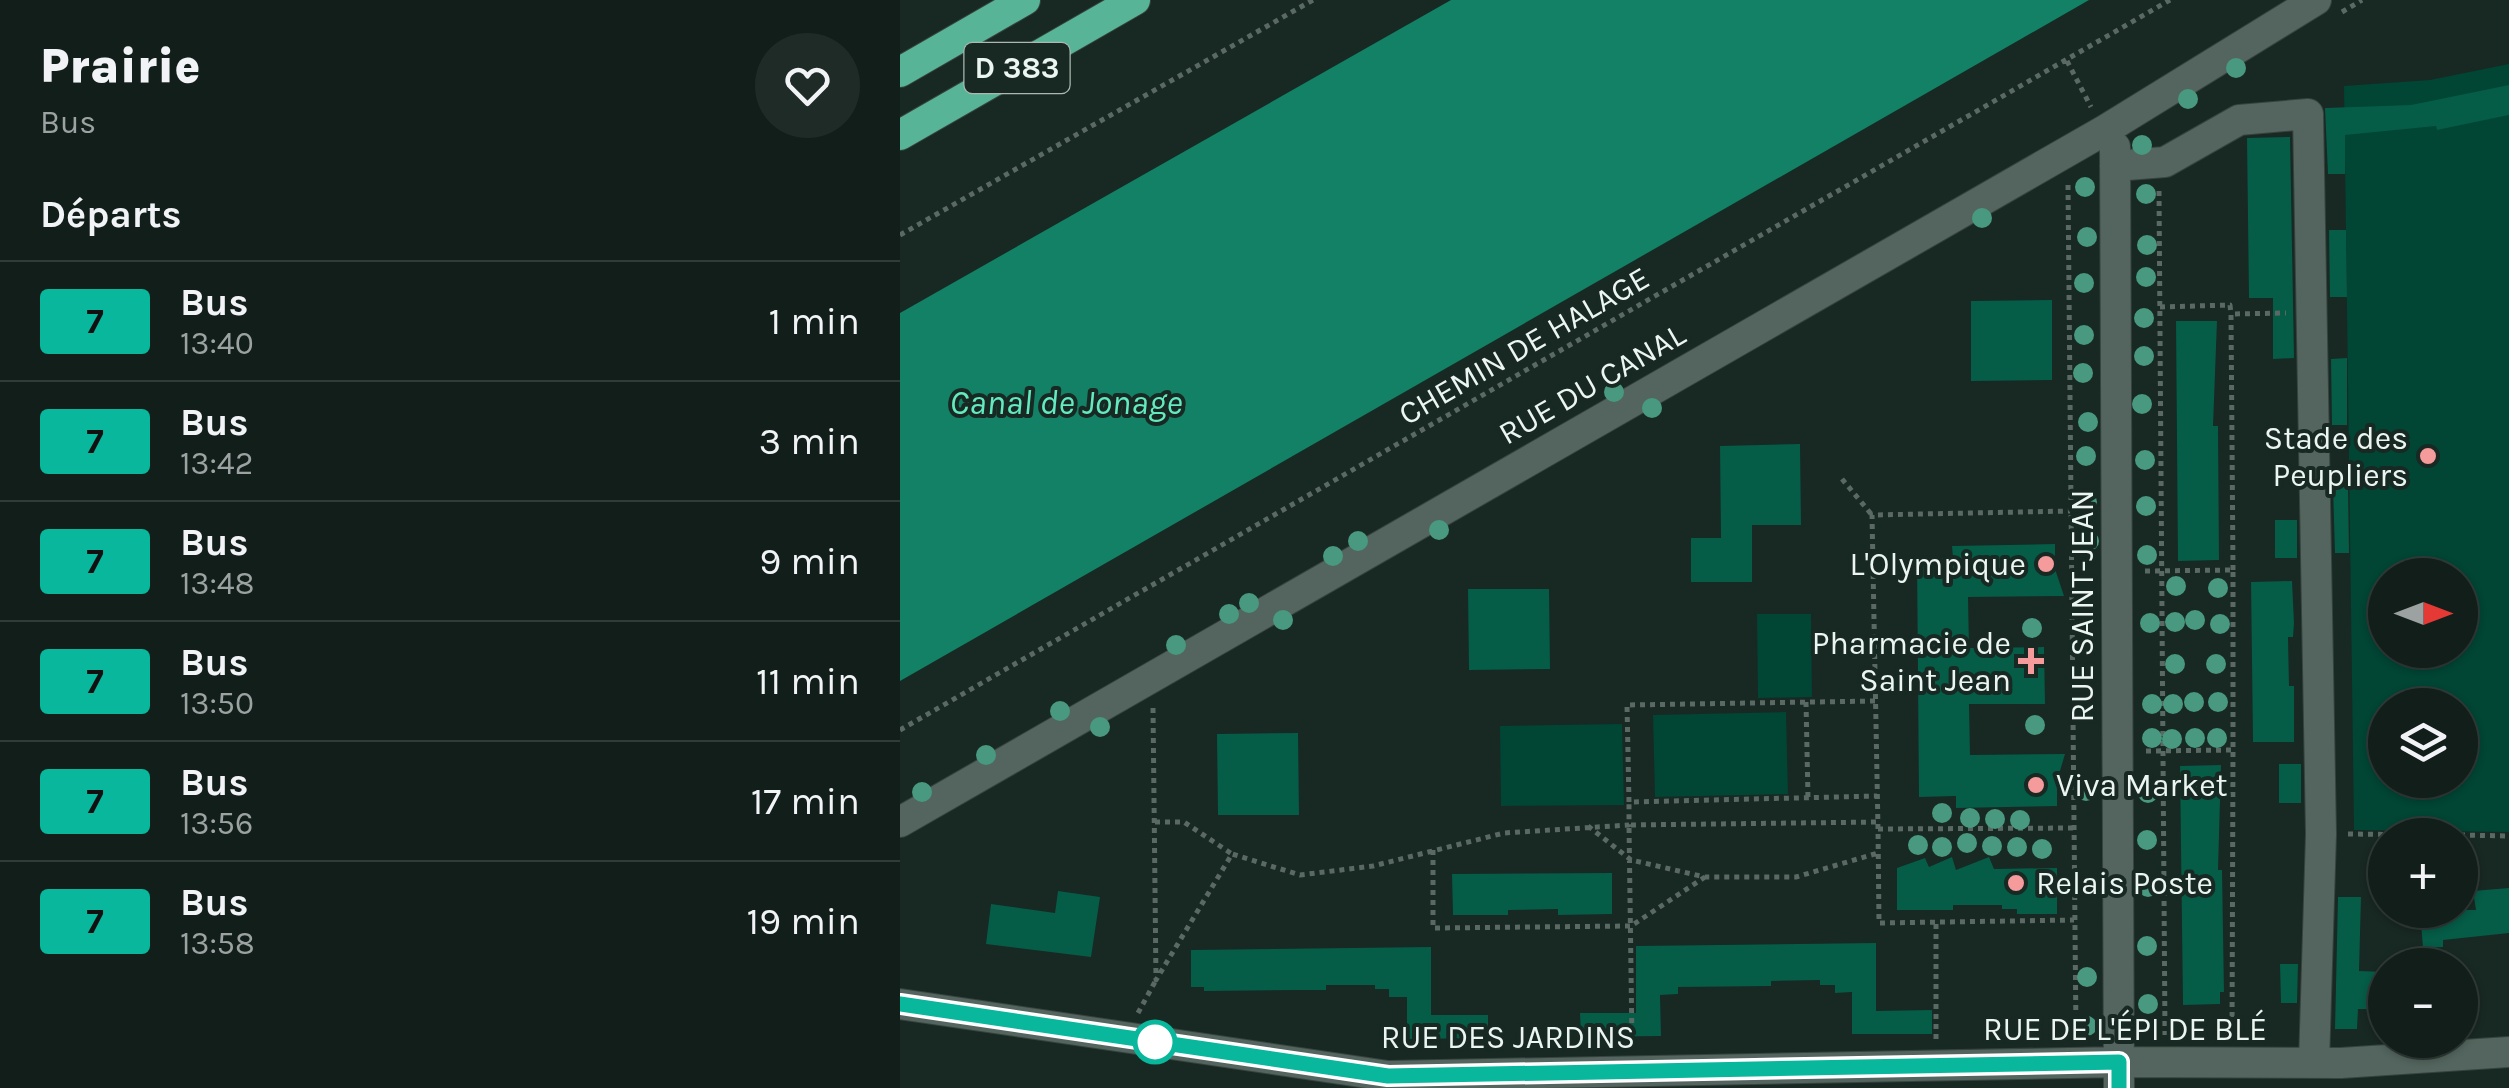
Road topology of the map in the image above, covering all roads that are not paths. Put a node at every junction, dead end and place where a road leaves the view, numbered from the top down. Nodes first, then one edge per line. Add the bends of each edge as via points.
1 (1025, 0) edge
2 (1135, 0) edge
3 (2316, 0) edge
4 (900, 72) edge
5 (2103, 117) junction
6 (900, 135) edge
7 (2116, 166) junction
8 (900, 822) edge
9 (900, 1004) edge
10 (2509, 1052) edge
11 (2119, 1063) edge
12 (2314, 1063) junction
13 (1742, 1078) edge

1 - 4 highway, D 383
2 - 6 highway, D 383
3 - 5 street, RUE DU CANAL
5 - 7 street, RUE SAINT-JEAN
5 - 8 street, RUE DU CANAL
7 - 11 street, RUE SAINT-JEAN
7 - 12 street via 2159,162 2239,120 2308,114 2322,834
9 - 13 street, RUE DES JARDINS via 1388,1076
10 - 12 street, RUE DE L'ÉPI DE BLÉ
11 - 12 street, RUE DE L'ÉPI DE BLÉ
11 - 13 street, RUE DE L'ÉPI DE BLÉ

